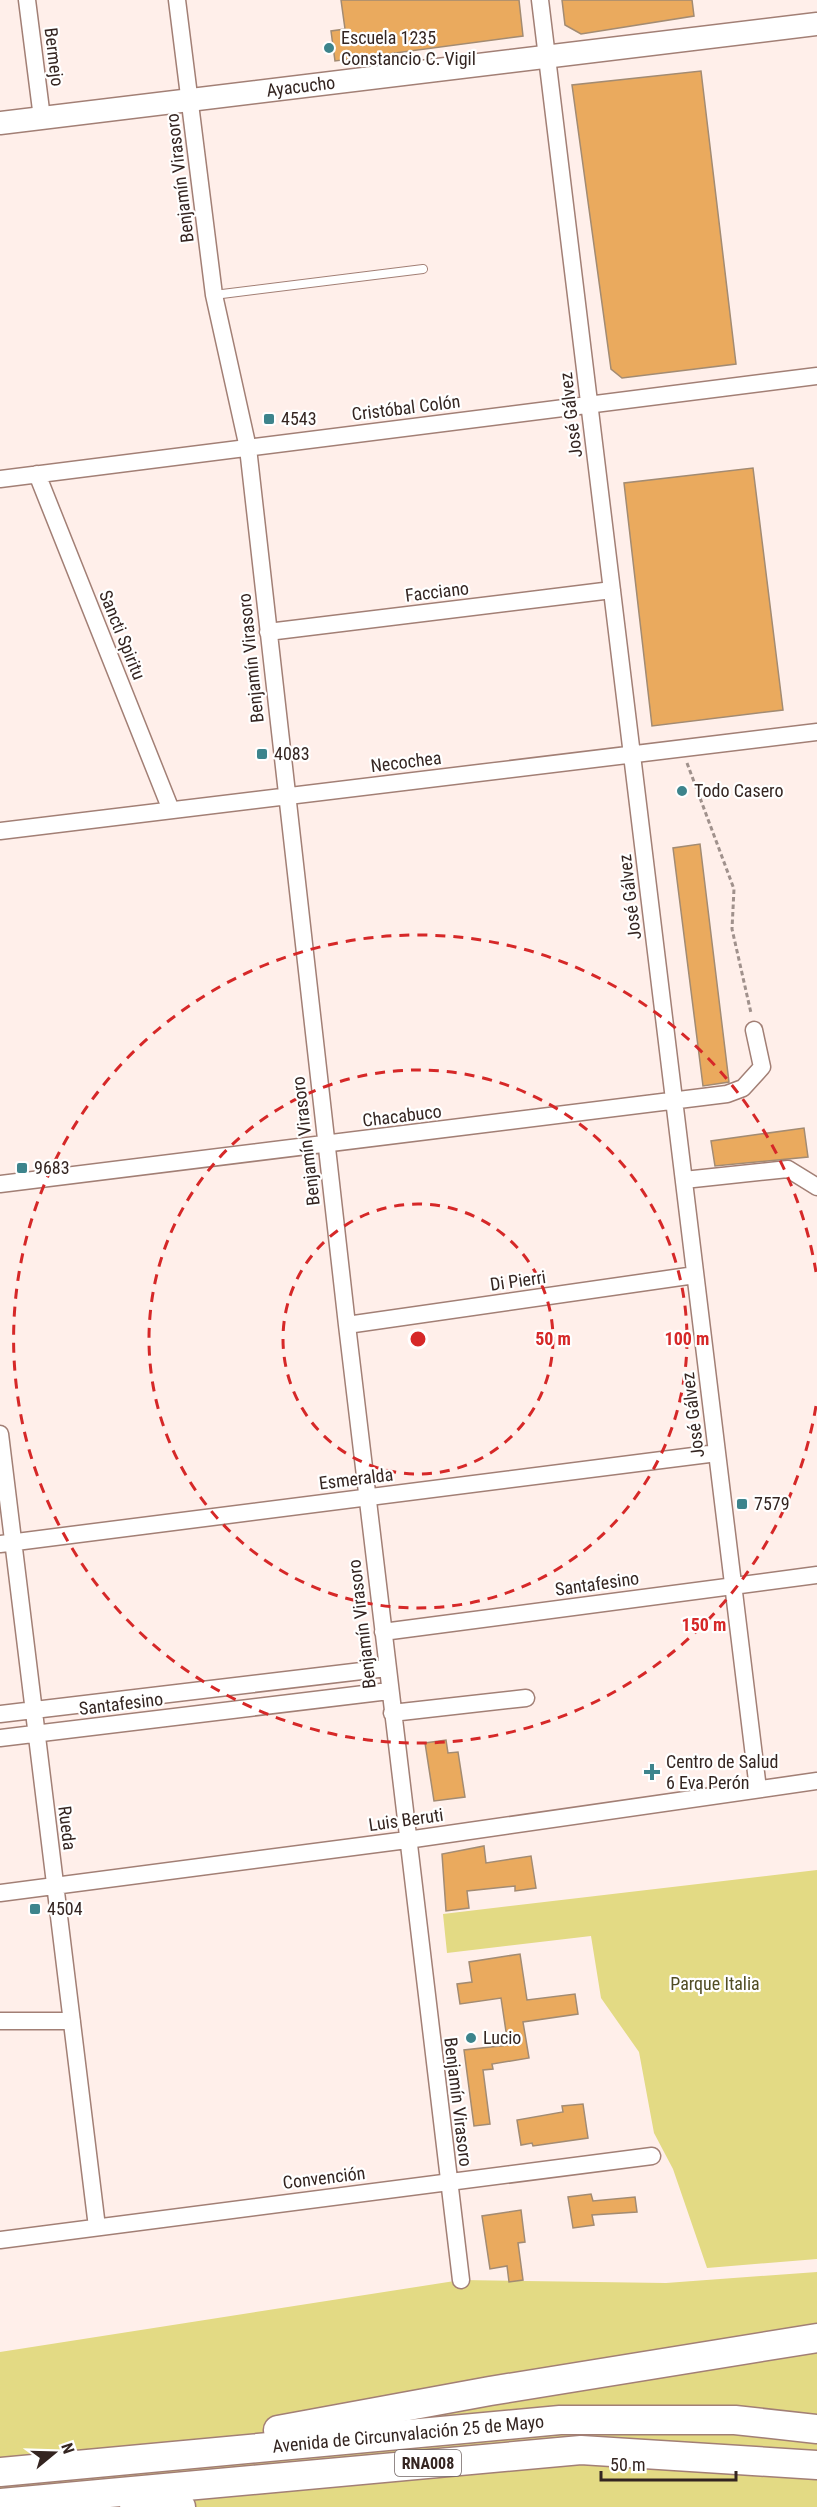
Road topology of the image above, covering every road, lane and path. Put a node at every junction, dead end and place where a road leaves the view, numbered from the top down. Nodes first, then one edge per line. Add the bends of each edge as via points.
1 (27, 0) edge
2 (177, 0) edge
3 (540, 0) edge
4 (817, 24) edge
5 (547, 56) junction
6 (190, 100) junction
7 (42, 118) junction
8 (0, 123) edge
9 (423, 269) dead end
10 (214, 295) junction
11 (817, 376) edge
12 (589, 405) junction
13 (248, 448) junction
14 (37, 474) junction
15 (0, 479) edge
16 (612, 590) junction
17 (268, 632) junction
18 (817, 732) edge
19 (681, 748) junction
20 (632, 753) junction
21 (285, 796) junction
22 (171, 810) junction
23 (0, 831) edge
24 (754, 1030) joint
25 (674, 1102) junction
26 (326, 1146) junction
27 (684, 1180) junction
28 (0, 1184) edge
29 (817, 1186) edge
30 (696, 1275) junction
31 (347, 1325) junction
32 (0, 1434) edge
33 (717, 1453) junction
34 (367, 1497) junction
35 (7, 1543) edge
36 (817, 1575) edge
37 (733, 1586) junction
38 (383, 1632) junction
39 (387, 1668) junction
40 (390, 1691) junction
41 (526, 1698) dead end
42 (32, 1710) junction
43 (392, 1713) junction
44 (0, 1714) edge
45 (35, 1734) junction
46 (0, 1738) edge
47 (817, 1781) edge
48 (758, 1790) junction
49 (407, 1840) junction
50 (55, 1885) junction
51 (0, 1893) edge
52 (0, 2021) edge
53 (72, 2021) junction
54 (652, 2156) dead end
55 (449, 2182) junction
56 (97, 2227) junction
57 (0, 2240) edge
58 (461, 2280) dead end
59 (817, 2338) edge
60 (817, 2429) edge
61 (95, 2464) junction
62 (817, 2465) edge
63 (0, 2472) edge
64 (39, 2498) junction
65 (0, 2503) edge
66 (181, 2507) edge

1 - 7 street, Bermejo
2 - 6 street, Benjamín Virasoro
3 - 5 street, José Gálvez
4 - 5 main road, Ayacucho
5 - 6 main road, Ayacucho
5 - 12 street, José Gálvez
6 - 7 main road, Ayacucho
6 - 10 street, Benjamín Virasoro
7 - 8 main road, Ayacucho
9 - 10 lane
10 - 13 street, Benjamín Virasoro
11 - 12 street, Cristóbal Colón
12 - 13 street, Cristóbal Colón
12 - 16 street, José Gálvez
13 - 14 street, Cristóbal Colón
13 - 17 street, Benjamín Virasoro
14 - 15 street, Cristóbal Colón
14 - 22 street, Sancti Spiritu
16 - 17 street, Facciano
16 - 20 street, José Gálvez
17 - 21 street, Benjamín Virasoro
18 - 19 street, Necochea
19 - 20 street, Necochea
19 - 24 path via 734,889 732,929
20 - 21 street, Necochea
20 - 25 street, José Gálvez
21 - 22 street, Necochea
21 - 26 street, Benjamín Virasoro
22 - 23 street, Necochea
24 - 25 street, Chacabuco via 762,1067 743,1088
25 - 26 street, Chacabuco
25 - 27 street, José Gálvez
26 - 28 street, Chacabuco
26 - 31 street, Benjamín Virasoro
27 - 29 street via 788,1169
27 - 30 street, José Gálvez
30 - 31 street, Di Pierri
30 - 33 street, José Gálvez
31 - 34 street, Benjamín Virasoro
32 - 35 street, Rueda
33 - 34 street, Esmeralda
33 - 37 street, José Gálvez
34 - 35 street, Esmeralda
34 - 38 street, Benjamín Virasoro
35 - 42 street, Rueda
36 - 37 street, Santafesino
37 - 38 street, Santafesino
37 - 48 street, José Gálvez
38 - 39 street, Benjamín Virasoro
39 - 40 street, Benjamín Virasoro
39 - 42 street, Santafesino
40 - 43 street, Benjamín Virasoro
40 - 45 street, Santafesino
41 - 43 street
42 - 44 street, Santafesino
42 - 45 street, Rueda
43 - 49 street, Benjamín Virasoro
45 - 46 street, Santafesino
45 - 50 street, Rueda
47 - 48 street, Luis Beruti
48 - 49 street, Luis Beruti
49 - 50 street, Luis Beruti
49 - 55 street, Benjamín Virasoro
50 - 51 street, Luis Beruti
50 - 53 street, Rueda
52 - 53 street
53 - 56 street, Rueda
54 - 55 street, Convención
55 - 56 street, Convención
55 - 58 street, Benjamín Virasoro
56 - 57 street, Convención
59 - 61 highway via 490,2391
60 - 61 highway, Avenida de Circunvalación 25 de Mayo / RNA008 via 735,2420 560,2420
61 - 63 highway, Avenida de Circunvalación 25 de Mayo / RNA008
62 - 64 highway, Avenida de Circunvalación 25 de Mayo / RNA008 via 581,2450
64 - 65 highway, Avenida de Circunvalación 25 de Mayo / RNA008
64 - 66 highway, RNA008

